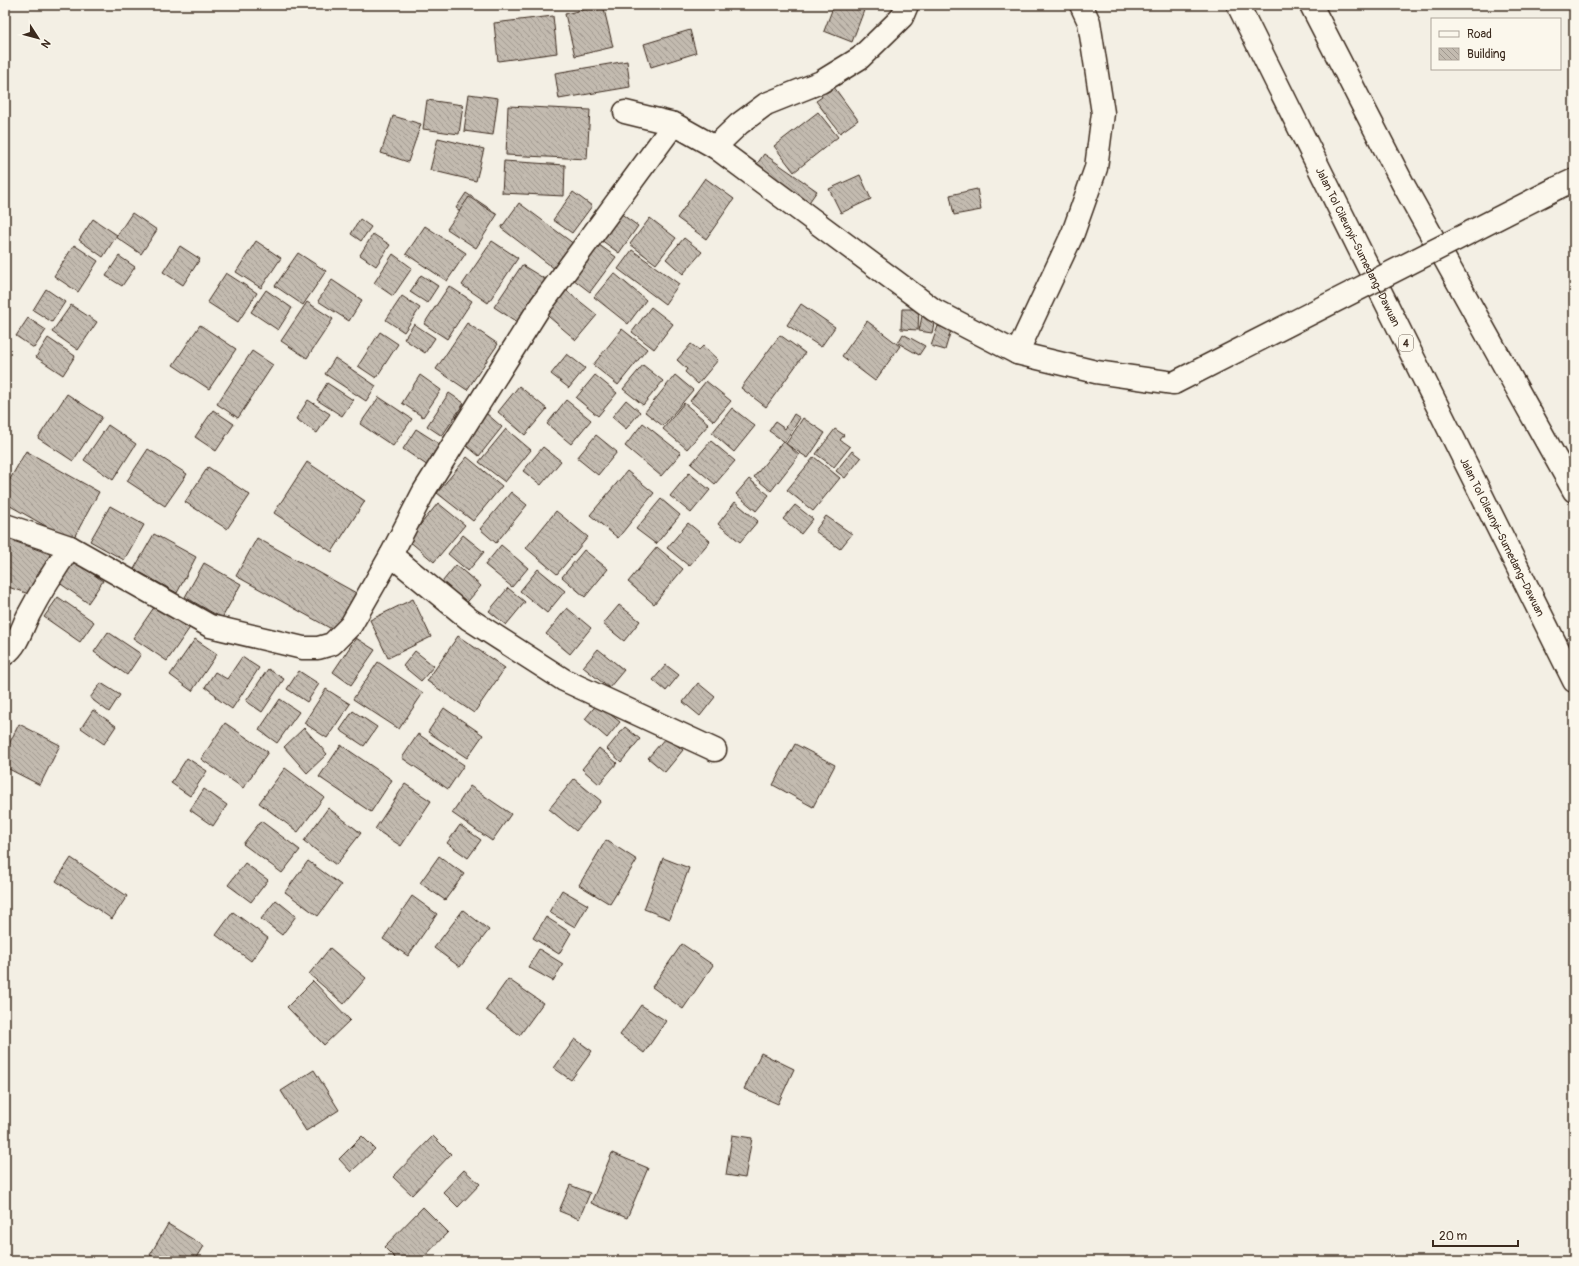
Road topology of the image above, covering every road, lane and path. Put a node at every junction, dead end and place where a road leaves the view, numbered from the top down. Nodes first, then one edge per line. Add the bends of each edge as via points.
1 (907, 5) edge
2 (1081, 5) edge
3 (1238, 5) edge
4 (1311, 5) edge
5 (625, 112) dead end
6 (674, 124) junction
7 (715, 147) junction
8 (1565, 184) edge
9 (1017, 353) junction
10 (1574, 491) edge
11 (5, 525) edge
12 (70, 547) junction
13 (391, 555) junction
14 (5, 654) edge
15 (1574, 682) edge
16 (715, 750) dead end

1 - 7 main road via 902,17 860,58 821,82 766,104 739,124
2 - 9 main road via 1089,22 1103,113 1096,168 1073,233
3 - 15 main road, Jalan Tol Cileunyi–Sumedang–Dawuan / 4
4 - 10 main road via 1403,184
5 - 6 main road
6 - 7 main road
6 - 13 main road via 541,305 424,491
7 - 9 main road via 934,310
8 - 9 main road, bridge via 1174,383 1096,372
11 - 12 main road
12 - 13 main road via 210,626 303,648 318,648 332,644 351,625
12 - 14 main road via 51,575 17,640
13 - 16 main road via 468,619 564,680

